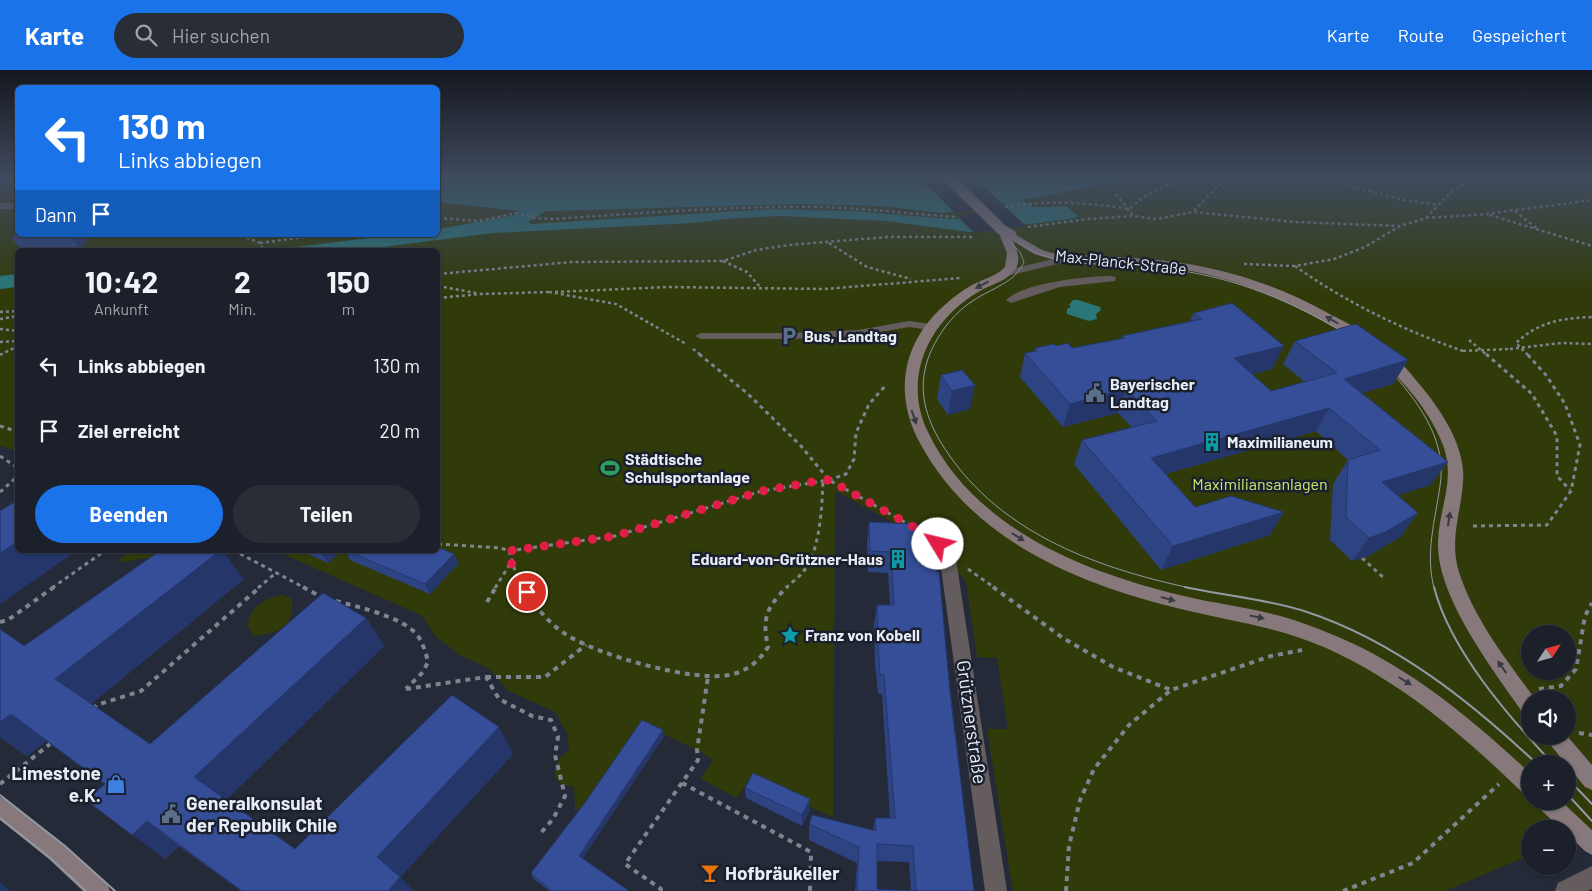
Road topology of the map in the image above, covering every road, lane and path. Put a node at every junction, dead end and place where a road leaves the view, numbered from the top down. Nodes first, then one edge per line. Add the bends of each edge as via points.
1 (515, 214) edge
2 (518, 214) edge
3 (616, 214) edge
4 (915, 214) edge
5 (986, 214) edge
6 (1181, 214) edge
7 (1217, 214) edge
8 (1429, 214) edge
9 (1482, 214) edge
10 (1487, 214) edge
11 (1519, 214) edge
12 (1133, 216) joint
13 (958, 217) dead end
14 (440, 218) edge
15 (1426, 218) junction
16 (1400, 226) junction
17 (1028, 227) dead end
18 (1541, 232) junction
19 (1006, 234) junction
20 (246, 237) edge
21 (305, 237) edge
22 (975, 237) dead end
23 (829, 242) junction
24 (260, 243) junction
25 (1592, 246) edge
26 (262, 248) edge
27 (1070, 258) junction
28 (722, 261) junction
29 (1037, 264) junction
30 (1242, 264) dead end
31 (1295, 266) junction
32 (1006, 273) junction
33 (440, 274) edge
34 (962, 278) dead end
35 (1111, 279) dead end
36 (917, 280) junction
37 (1059, 284) junction
38 (440, 286) edge
39 (761, 288) junction
40 (549, 292) junction
41 (480, 294) junction
42 (440, 298) edge
43 (1011, 300) dead end
44 (15, 311) edge
45 (0, 312) edge
46 (15, 316) edge
47 (1592, 317) edge
48 (0, 319) edge
49 (931, 328) junction
50 (0, 329) edge
51 (15, 331) edge
52 (701, 336) dead end
53 (678, 338) dead end
54 (1469, 340) dead end
55 (15, 341) edge
56 (0, 342) edge
57 (1592, 344) edge
58 (15, 348) edge
59 (1521, 348) junction
60 (0, 355) edge
61 (711, 362) dead end
62 (887, 384) dead end
63 (0, 426) edge
64 (15, 431) edge
65 (0, 456) edge
66 (15, 466) edge
67 (15, 479) edge
68 (823, 480) junction
69 (829, 480) junction
70 (1571, 491) junction
71 (0, 492) edge
72 (1473, 526) dead end
73 (913, 527) edge
74 (440, 544) edge
75 (509, 551) junction
76 (102, 553) edge
77 (239, 553) edge
78 (947, 553) dead end
79 (1362, 558) dead end
80 (510, 564) junction
81 (969, 570) dead end
82 (277, 572) junction
83 (1385, 579) dead end
84 (325, 598) edge
85 (332, 600) edge
86 (487, 602) dead end
87 (1592, 603) edge
88 (0, 622) edge
89 (586, 645) junction
90 (1310, 649) dead end
91 (486, 677) junction
92 (708, 677) junction
93 (1536, 689) dead end
94 (1171, 690) junction
95 (1521, 694) edge
96 (90, 711) edge
97 (50, 744) edge
98 (1563, 745) edge
99 (1505, 778) dead end
100 (1521, 778) edge
101 (1592, 780) edge
102 (682, 783) junction
103 (0, 784) edge
104 (0, 807) edge
105 (1556, 810) edge
106 (539, 835) dead end
107 (1592, 844) edge
108 (1592, 877) edge
109 (99, 891) edge
110 (660, 891) edge
111 (810, 891) edge
112 (996, 891) edge
113 (1067, 891) edge
114 (1344, 891) edge
115 (1566, 891) edge

1 - 14 path via 479,220
2 - 3 path via 534,218
4 - 13 path
5 - 19 main road, Max-Planck-Straße, bridge
6 - 12 path via 1157,219
7 - 16 path via 1295,222
8 - 15 path
9 - 15 path
10 - 18 path
11 - 18 path
12 - 17 path
15 - 16 path
16 - 31 path via 1365,247 1334,259
18 - 25 path
19 - 27 main road, Max-Planck-Straße via 1038,252
19 - 32 main road via 1013,261
20 - 24 path
21 - 24 path
22 - 23 path via 887,237
23 - 28 path via 756,250
23 - 36 path via 852,261 881,273
24 - 26 path
27 - 29 lane
95 -> 27 main road, Max-Planck-Straße via 1486,645 1458,590 1446,551 1456,479 1455,462 1448,443 1420,393 1392,363 1371,345 1324,315 1240,280 1167,264
28 - 33 path via 572,262
28 - 39 path via 747,272
29 - 32 lane
29 - 37 lane
30 - 31 path
31 - 59 path, bridge via 1356,306 1420,336 1463,351
32 -> 49 main road via 963,296
34 - 36 path
35 - 37 lane
36 - 39 path via 824,288
37 - 43 lane
38 - 41 path
39 - 40 path
40 - 41 path
40 - 53 path via 616,304
41 - 42 path
44 - 45 path
46 - 48 path
47 - 59 path via 1563,318 1534,327 1516,343
49 - 52 lane via 909,324 858,333
49 -> 100 main road via 918,347 911,370 912,410 928,447 947,476 989,518 1068,566 1126,588 1186,604 1270,620 1360,656 1406,682 1442,708
50 - 51 path
54 - 70 path via 1532,394 1558,436 1556,476
55 - 56 path
57 - 59 path via 1561,342
58 - 60 path
59 - 70 path via 1546,375 1565,404 1580,445
61 - 69 path via 794,439
62 - 69 path via 869,404 856,433 854,459 846,474
63 - 64 path
65 - 66 path
67 - 71 path
68 - 69 path
68 - 75 path via 762,491 615,536
68 - 92 path via 817,536 805,570 772,601 766,612 768,647 762,658 736,674
69 - 73 path
70 - 72 path via 1547,525
74 - 75 path
75 - 80 path
76 - 88 path via 8,620
77 - 82 path
78 - 112 street, Grütznerstraße
79 - 83 path
80 - 86 path
80 - 89 path via 518,582 544,615 566,635
81 - 94 path via 1063,638 1114,667
82 - 84 path
82 - 96 path via 141,691 98,705
85 - 91 path via 414,631 424,645 428,662 406,689
87 - 93 path via 1585,616 1576,669 1561,686
89 - 91 path via 545,676
89 - 92 path
90 - 94 path via 1271,656
91 - 106 path via 498,699 532,716 551,720 558,737 555,756 565,796 553,819
92 - 102 path via 696,750 698,760
94 - 113 path via 1129,725 1094,770 1080,800 1069,846
97 - 103 path
98 - 101 main road
99 - 114 path via 1413,863
102 - 110 path via 624,864 661,888
102 - 111 path via 811,852
104 - 109 main road
105 - 107 main road
108 - 115 street

